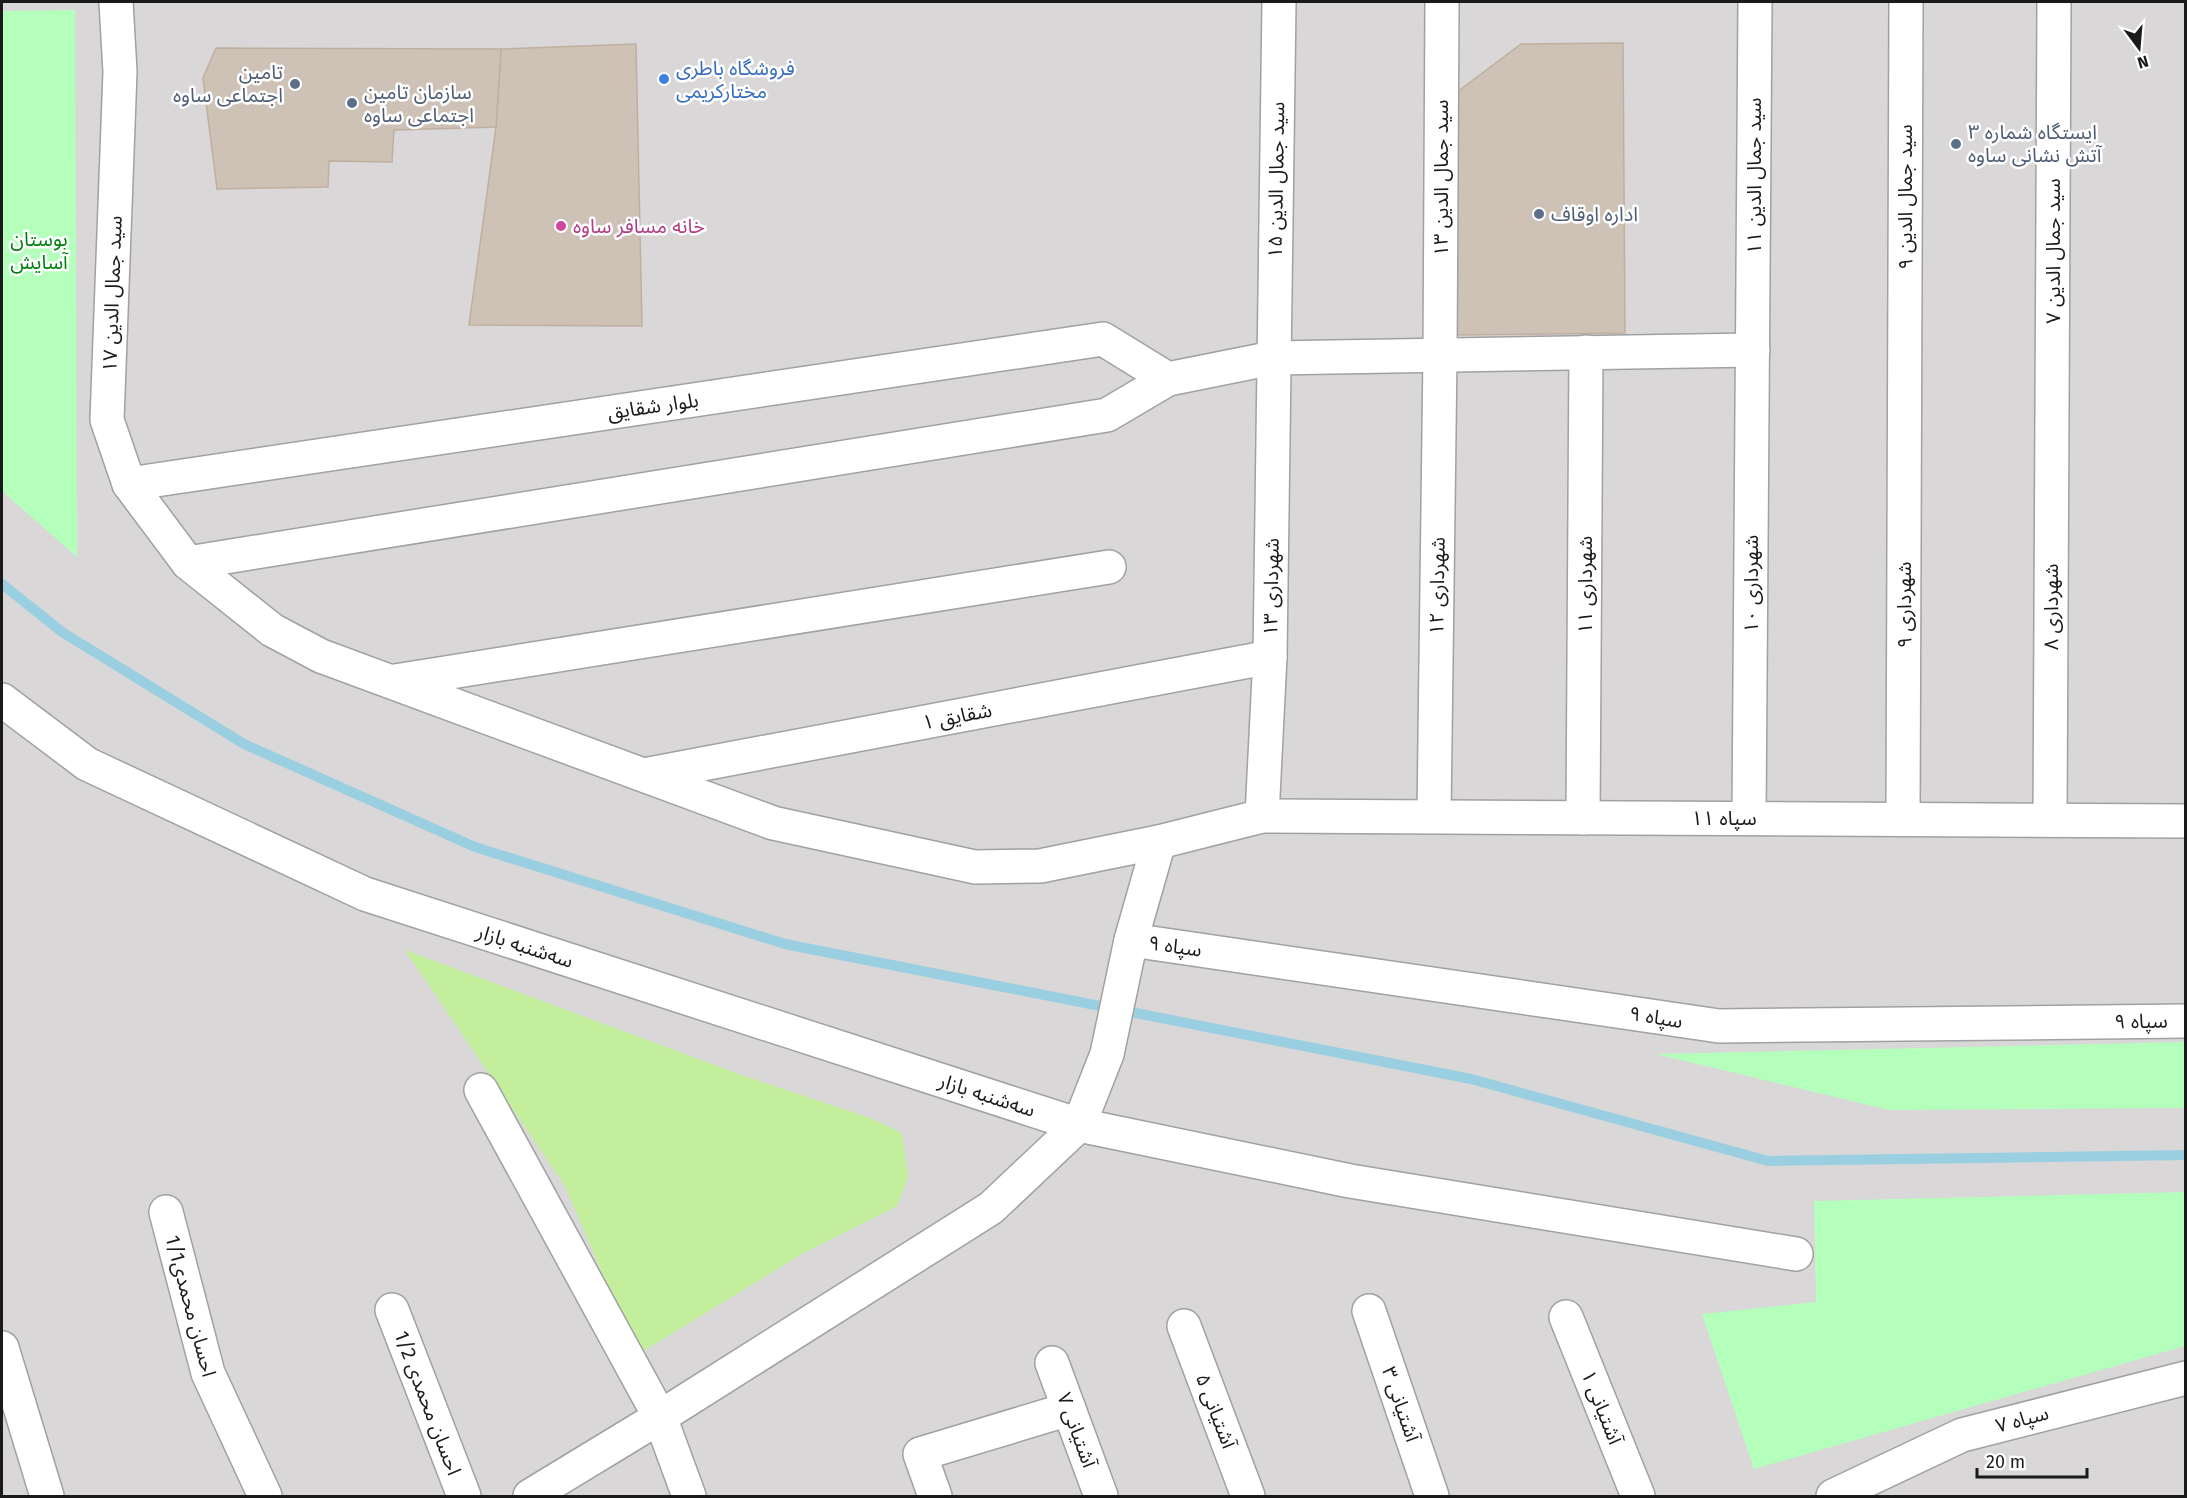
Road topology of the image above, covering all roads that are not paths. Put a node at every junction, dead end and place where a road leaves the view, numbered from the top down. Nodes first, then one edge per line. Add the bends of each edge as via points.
1 (116, 2) edge
2 (1279, 2) edge
3 (1442, 2) edge
4 (1755, 2) edge
5 (1906, 2) edge
6 (2054, 2) edge
7 (1753, 350) junction
8 (1586, 352) junction
9 (1440, 355) junction
10 (1273, 358) junction
11 (1168, 379) junction
12 (1905, 392) joint
13 (2052, 393) joint
14 (129, 484) junction
15 (188, 563) junction
16 (1109, 567) dead end
17 (1270, 657) junction
18 (393, 681) junction
19 (2, 700) edge
20 (644, 775) junction
21 (1262, 816) junction
22 (1434, 816) junction
23 (1583, 818) junction
24 (1749, 818) junction
25 (1903, 819) junction
26 (2050, 820) junction
27 (2186, 820) edge
28 (1159, 842) junction
29 (1129, 949) junction
30 (2186, 1021) edge
31 (481, 1090) dead end
32 (1078, 1125) junction
33 (166, 1212) dead end
34 (1796, 1254) dead end
35 (392, 1310) dead end
36 (1369, 1311) dead end
37 (1566, 1317) dead end
38 (1184, 1326) dead end
39 (2, 1348) edge
40 (1052, 1363) dead end
41 (2186, 1378) edge
42 (1069, 1409) junction
43 (660, 1417) junction
44 (47, 1497) edge
45 (265, 1497) edge
46 (464, 1497) edge
47 (530, 1497) edge
48 (689, 1497) edge
49 (935, 1497) edge
50 (1101, 1497) edge
51 (1248, 1497) edge
52 (1432, 1497) edge
53 (1638, 1497) edge
54 (1833, 1497) edge

1 - 14 street, سید جمال الدین ۱۷ via 120,72 107,420
2 - 10 street, سید جمال الدین ۱۵
3 - 9 street, سید جمال الدین ۱۳
4 - 7 street, سید جمال الدین ۱۱
5 - 12 street, سید جمال الدین ۹
6 - 13 street, سید جمال الدین ۷
7 - 8 street
7 - 24 street, شهرداری ۱۰
8 - 9 street
8 - 23 street, شهرداری ۱۱
9 - 10 street
9 - 22 street, شهرداری ۱۲
10 - 11 street
10 - 17 street, شهرداری ۱۳
11 - 14 street, بلوار شقایق via 1103,339
11 - 15 street via 1107,415
12 - 25 street, شهرداری ۹
13 - 26 street, شهرداری ۸
14 - 15 street, سید جمال الدین ۱۷
15 - 18 street, سید جمال الدین ۱۷ via 272,630 321,656
16 - 18 street
17 - 20 street, شقایق ۱
17 - 21 street, شهرداری ۱۳
18 - 20 street, سید جمال الدین ۱۷
19 - 32 street, سه‌شنبه بازار via 87,764 365,894
20 - 28 street, سپاه ۱۱ via 773,823 975,867 1040,866
21 - 22 street, سپاه ۱۱
21 - 28 street, سپاه ۱۱
22 - 23 street, سپاه ۱۱
23 - 24 street, سپاه ۱۱
24 - 25 street, سپاه ۱۱
25 - 26 street, سپاه ۱۱
26 - 27 street, سپاه ۱۱
28 - 29 street
29 - 30 street, سپاه ۹ via 1719,1026
29 - 32 street via 1107,1054
31 - 43 street
32 - 34 street, سه‌شنبه بازار via 1350,1181
32 - 43 street via 992,1208
33 - 45 street, احسان محمدی1/1 via 208,1373
35 - 46 street, احسان محمدی 1/2
36 - 52 street, آشتیانی ۳
37 - 53 street, آشتیانی ۱
38 - 51 street, آشتیانی ۵
39 - 44 street
40 - 42 street, آشتیانی ۷
41 - 54 street, سپاه ۷ via 1962,1435
42 - 49 street via 920,1454
42 - 50 street, آشتیانی ۷
43 - 47 street
43 - 48 street

